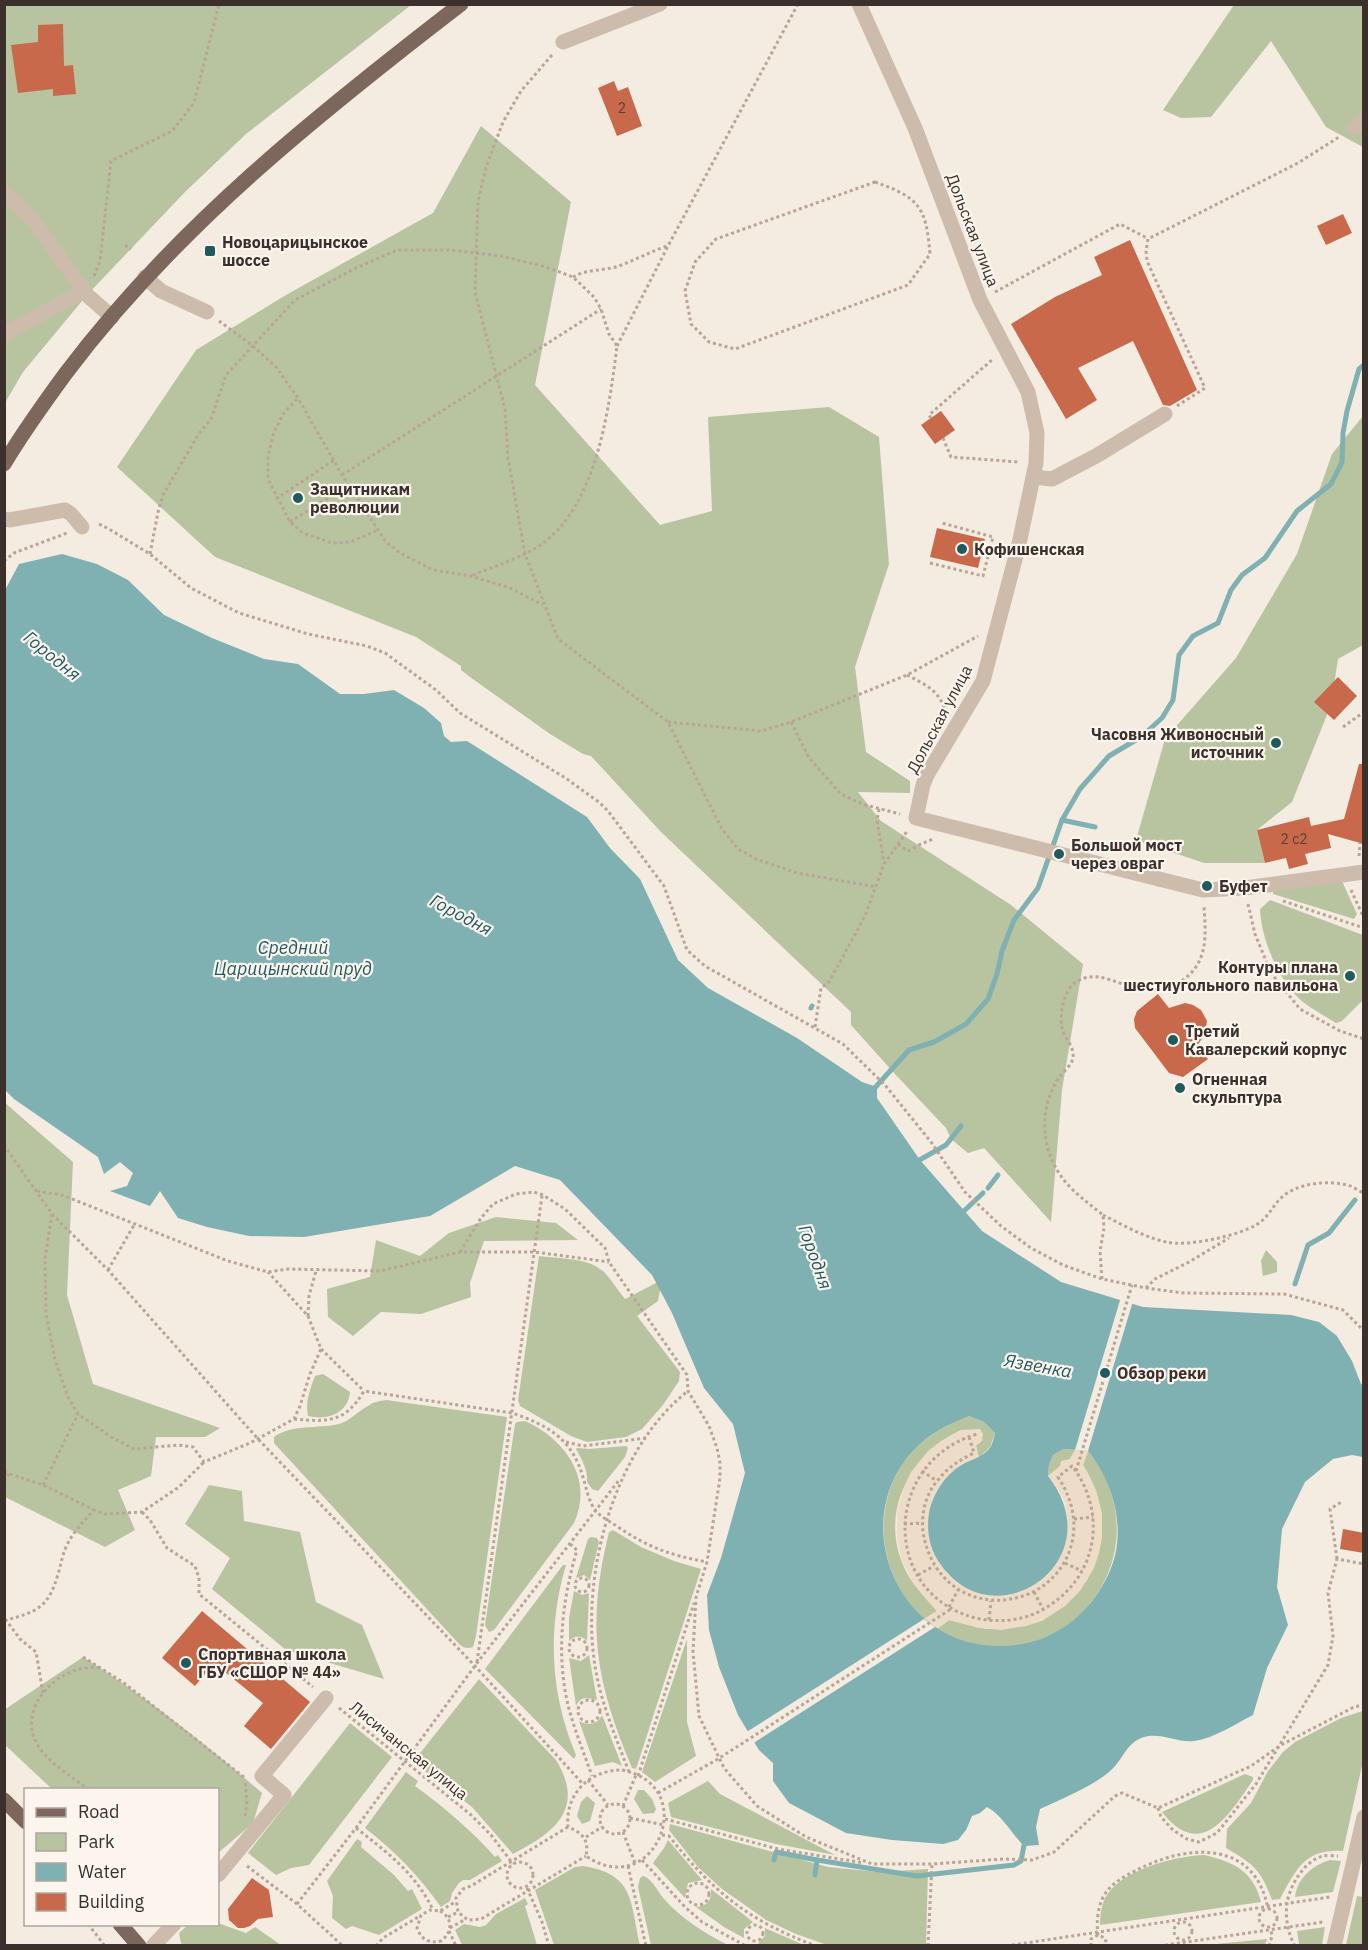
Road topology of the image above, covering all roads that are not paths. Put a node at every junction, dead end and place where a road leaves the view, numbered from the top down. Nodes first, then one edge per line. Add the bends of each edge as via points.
1 (461, 4) edge
2 (660, 4) edge
3 (859, 4) edge
4 (563, 42) road end
5 (4, 192) edge
6 (145, 278) junction
7 (85, 293) junction
8 (207, 312) road end
9 (112, 317) junction
10 (4, 336) edge
11 (1166, 414) road end
12 (4, 464) edge
13 (1035, 470) junction
14 (4, 519) edge
15 (82, 527) road end
16 (1364, 872) edge
17 (326, 1698) road end
18 (4, 1800) edge
19 (1364, 1817) edge
20 (24, 1820) edge
21 (219, 1874) edge
22 (122, 1926) edge
23 (172, 1926) edge
24 (139, 1946) edge
25 (153, 1946) edge
26 (1334, 1946) edge

1 - 6 main road via 260,165
2 - 4 street
3 - 13 street, Дольская улица via 915,128 980,300 1028,392 1037,433
5 - 7 street via 33,220
6 - 8 street via 161,291
6 - 9 main road
7 - 9 street
7 - 10 street
9 - 12 main road via 32,419
11 - 13 street via 1052,478
13 - 16 street, Дольская улица, bridge via 983,681 923,785 916,818 936,831 1203,891
14 - 15 street via 65,510
17 - 21 street via 262,1776 284,1795
18 - 20 main road
19 - 26 street
22 - 24 main road
23 - 25 street

